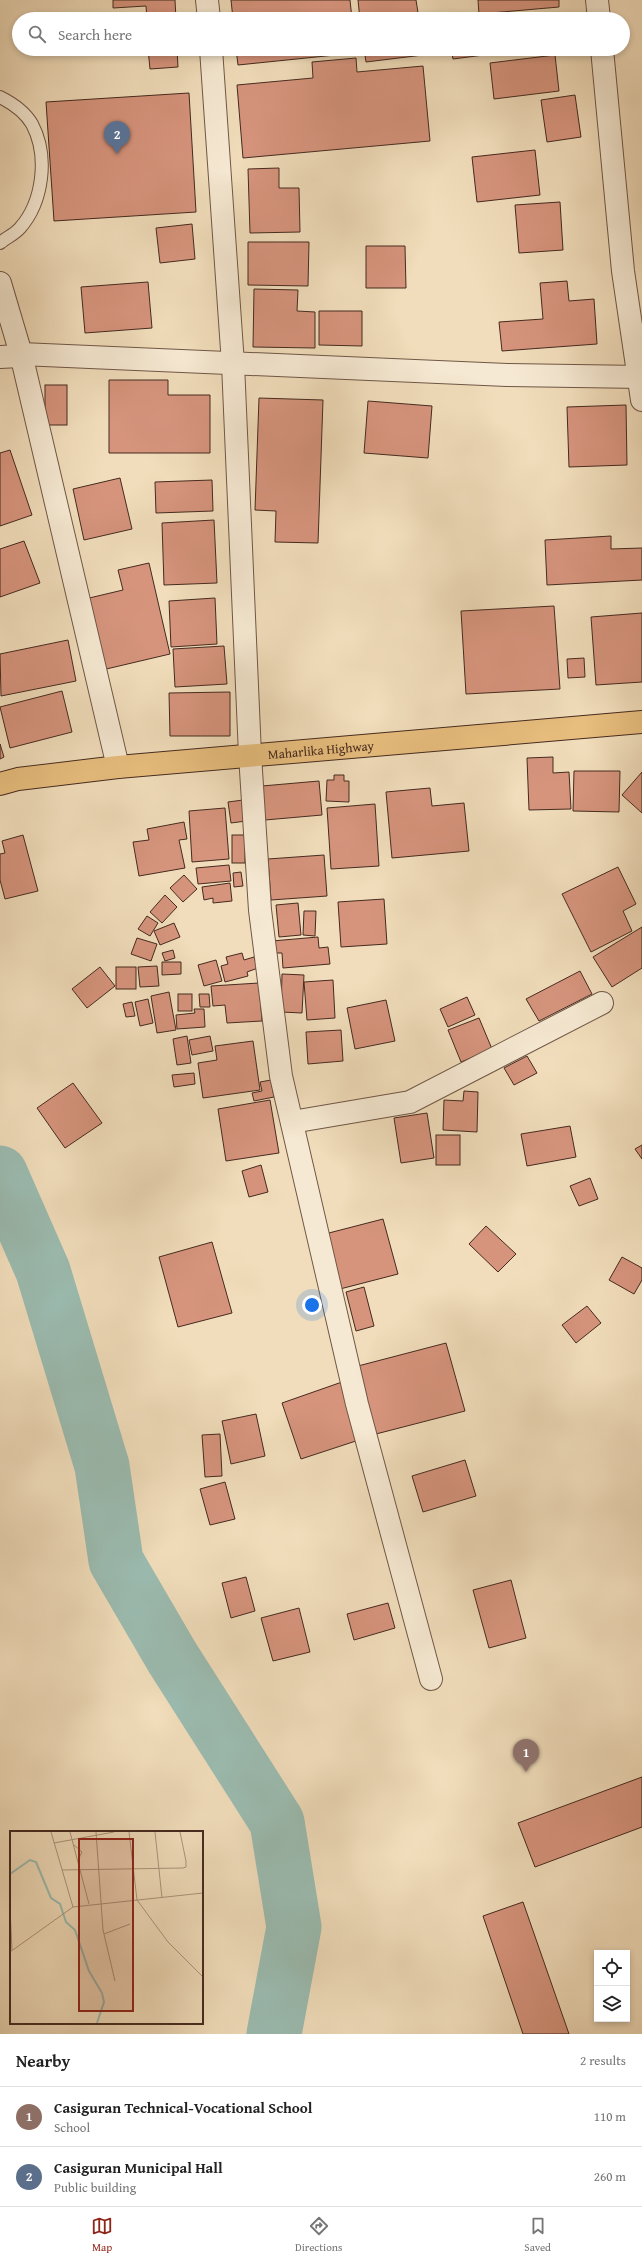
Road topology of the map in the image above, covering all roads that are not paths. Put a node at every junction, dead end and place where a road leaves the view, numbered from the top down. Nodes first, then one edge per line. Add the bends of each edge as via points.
1 (207, 0) edge
2 (597, 0) edge
3 (208, 12) edge
4 (598, 12) edge
5 (211, 56) edge
6 (603, 56) edge
7 (0, 97) edge
8 (0, 243) edge
9 (0, 283) edge
10 (10, 356) edge
11 (233, 364) junction
12 (640, 377) edge
13 (642, 400) edge
14 (642, 722) edge
15 (250, 755) junction
16 (118, 768) junction
17 (0, 784) edge
18 (602, 1003) dead end
19 (292, 1122) junction
20 (431, 1679) dead end

1 - 3 street
2 - 4 street
5 - 11 street
6 - 12 street via 623,271
7 - 8 lane via 15,104 32,124 41,152 42,180 33,206 20,228
9 - 10 street
10 - 11 street
10 - 16 street
11 - 12 street
11 - 15 street
12 - 13 street
14 - 15 highway, Maharlika Highway
15 - 16 highway, Maharlika Highway
15 - 19 street via 260,910 280,1076
16 - 17 highway, Maharlika Highway via 18,779
18 - 19 street via 410,1102
19 - 20 street via 357,1404

